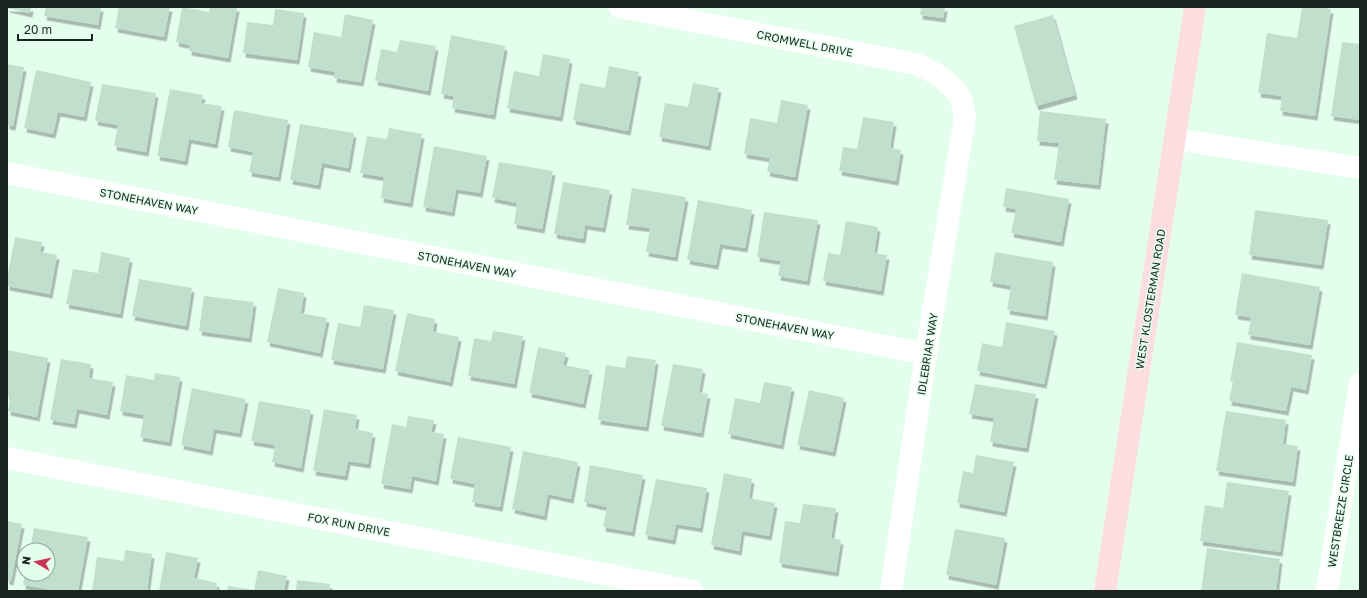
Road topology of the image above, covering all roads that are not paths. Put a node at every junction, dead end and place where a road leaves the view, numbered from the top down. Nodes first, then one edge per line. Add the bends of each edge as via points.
1 (620, 7) edge
2 (1194, 7) edge
3 (965, 117) joint
4 (1175, 139) junction
5 (1360, 168) edge
6 (7, 173) edge
7 (926, 354) junction
8 (1360, 384) edge
9 (7, 458) edge
10 (692, 591) edge
11 (891, 591) edge
12 (1105, 591) edge
13 (1327, 591) edge

1 - 3 street, CROMWELL DRIVE via 916,64 928,69 952,87 961,100
2 - 4 street, WEST KLOSTERMAN ROAD
3 - 7 street, IDLEBRIAR WAY
4 - 5 street
4 - 12 street, WEST KLOSTERMAN ROAD
6 - 7 street, STONEHAVEN WAY
7 - 11 street, IDLEBRIAR WAY
8 - 13 street, WESTBREEZE CIRCLE
9 - 10 street, FOX RUN DRIVE

